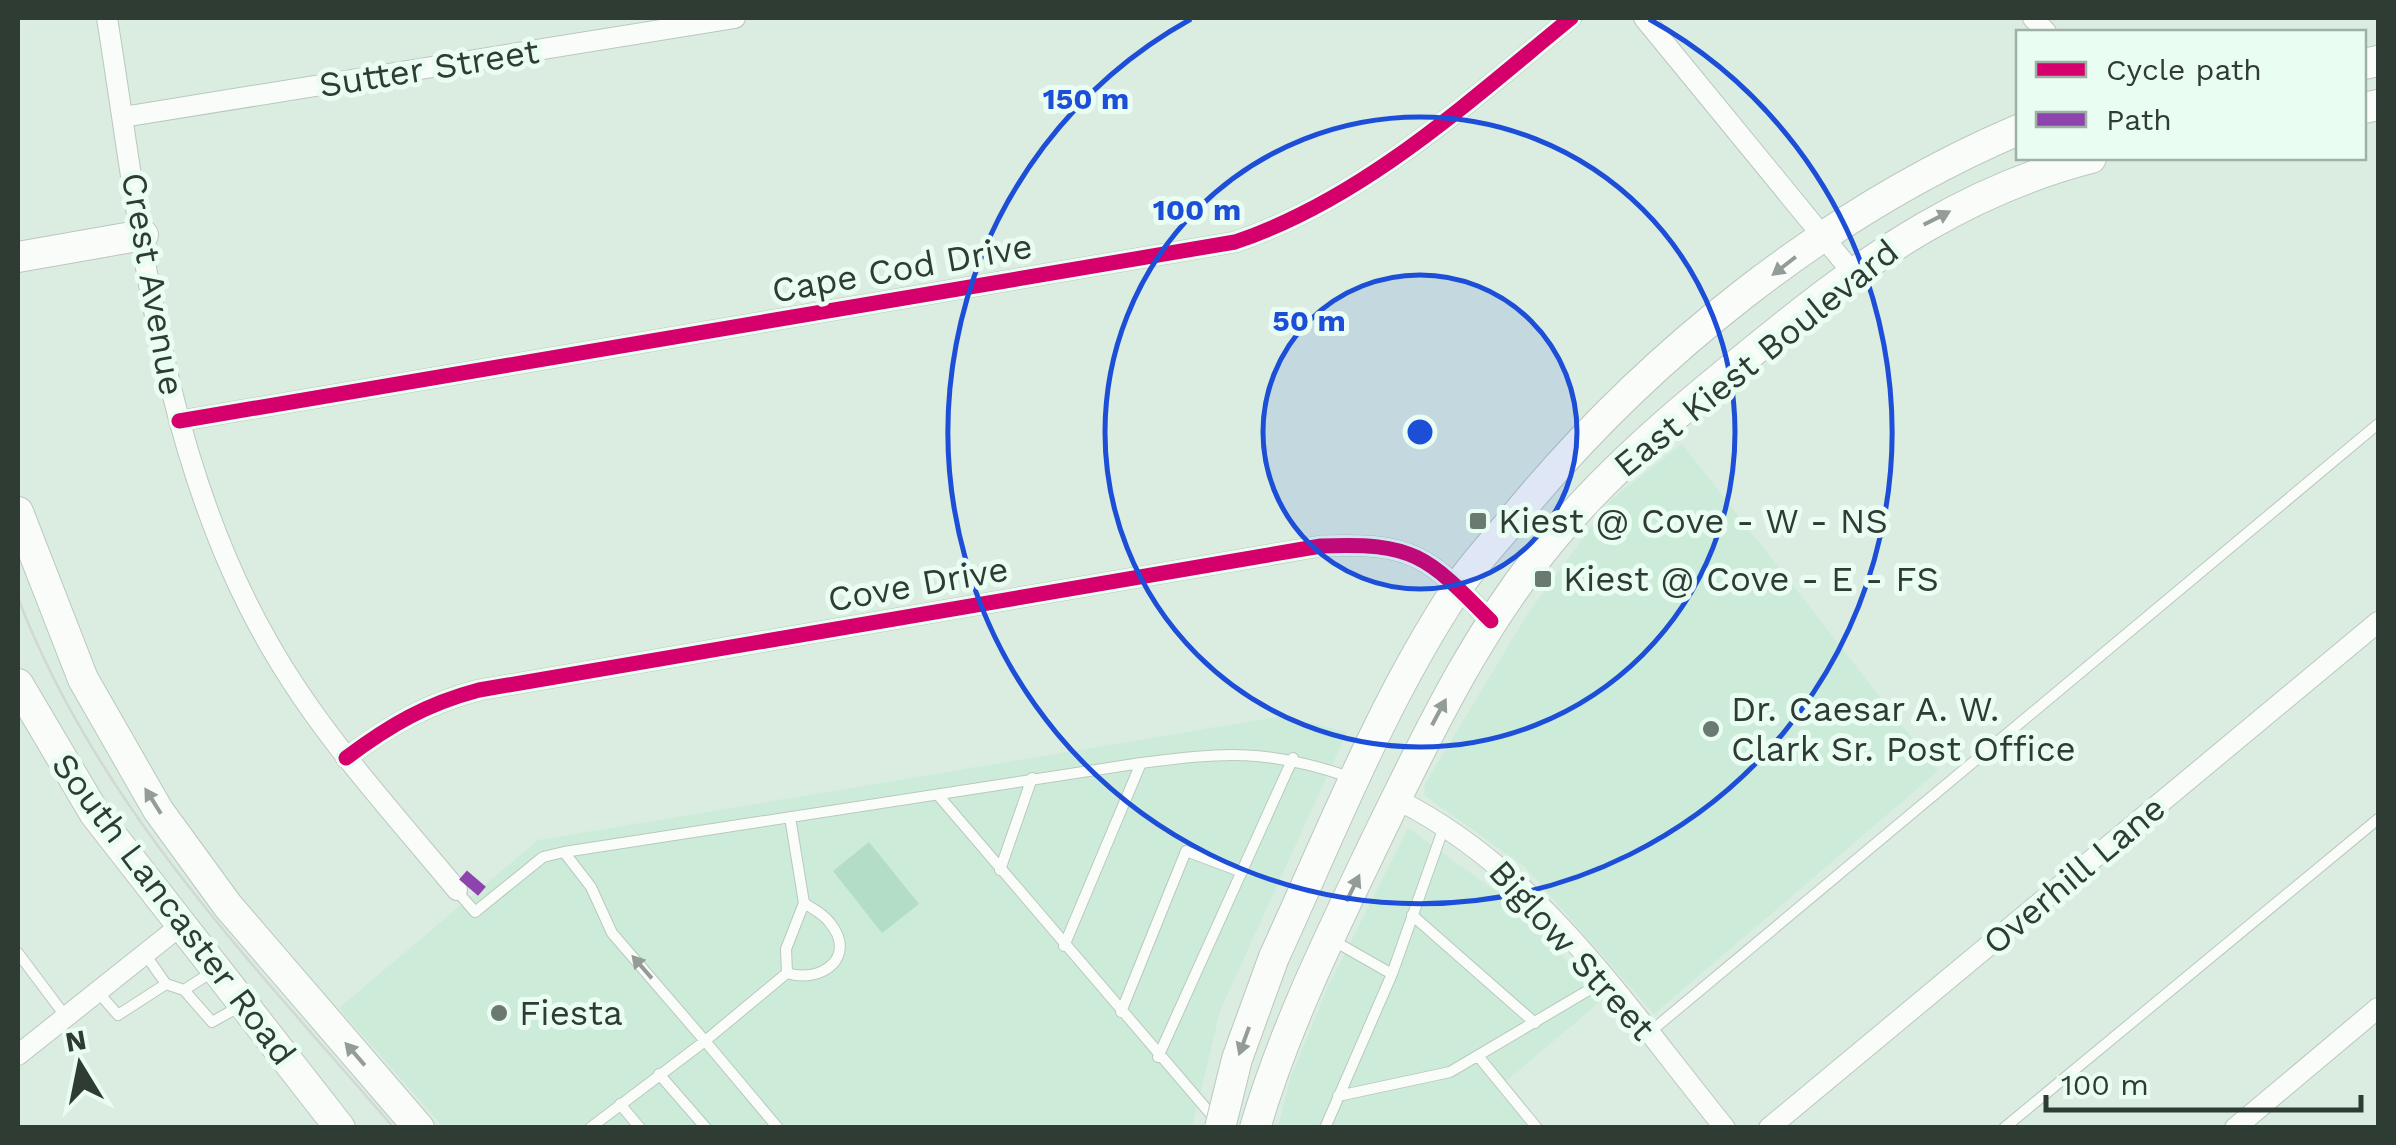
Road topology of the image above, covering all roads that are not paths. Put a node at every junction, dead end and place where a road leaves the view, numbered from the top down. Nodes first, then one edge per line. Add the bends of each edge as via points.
1 (107, 18) edge
2 (735, 18) edge
3 (1570, 18) edge
4 (1644, 18) edge
5 (123, 117) junction
6 (2016, 131) edge
7 (2083, 160) edge
8 (143, 235) junction
9 (1822, 236) junction
10 (18, 257) edge
11 (1852, 272) junction
12 (180, 422) junction
13 (2378, 424) edge
14 (18, 512) edge
15 (1458, 587) junction
16 (1491, 621) junction
17 (2378, 622) edge
18 (18, 684) edge
19 (346, 758) junction
20 (1293, 758) junction
21 (1141, 763) junction
22 (1032, 778) junction
23 (1356, 780) junction
24 (938, 794) junction
25 (1396, 799) junction
26 (790, 817) junction
27 (2378, 819) edge
28 (1444, 824) junction
29 (564, 852) junction
30 (1000, 870) junction
31 (1242, 872) junction
32 (456, 890) joint
33 (804, 903) junction
34 (1412, 916) junction
35 (180, 926) junction
36 (1329, 938) junction
37 (1064, 946) junction
38 (18, 953) edge
39 (146, 954) junction
40 (216, 970) junction
41 (787, 973) junction
42 (1392, 974) junction
43 (1604, 980) junction
44 (166, 984) junction
45 (184, 990) junction
46 (97, 992) junction
47 (243, 1005) junction
48 (2378, 1008) edge
49 (1120, 1012) junction
50 (66, 1017) junction
51 (1536, 1023) junction
52 (1648, 1034) junction
53 (705, 1041) junction
54 (18, 1055) edge
55 (1478, 1056) junction
56 (1158, 1057) junction
57 (660, 1074) junction
58 (1338, 1096) junction
59 (620, 1104) junction
60 (340, 1128) edge
61 (420, 1128) edge
62 (590, 1128) edge
63 (640, 1128) edge
64 (706, 1128) edge
65 (778, 1128) edge
66 (1221, 1128) edge
67 (1255, 1128) edge
68 (1325, 1128) edge
69 (1537, 1128) edge
70 (1726, 1128) edge
71 (1770, 1128) edge
72 (2004, 1128) edge
73 (2236, 1128) edge

1 - 5 street, Crest Avenue
2 - 5 street, Sutter Street
3 - 12 street, Cape Cod Drive via 1445,120 1312,212 1235,242
4 - 9 street
5 - 8 street, Crest Avenue
6 - 9 main road, East Kiest Boulevard via 1898,188
11 -> 7 main road, East Kiest Boulevard via 1926,222
8 - 10 main road
8 - 12 street, Crest Avenue
9 - 11 street
9 -> 15 main road, East Kiest Boulevard via 1585,434
11 - 16 main road, East Kiest Boulevard via 1624,460 1562,527
12 - 19 street, Crest Avenue via 241,591 302,698
13 - 52 lane
61 -> 14 main road, South Lancaster Road via 228,906 158,810 84,679
15 - 16 street, Cove Drive
15 - 19 street, Cove Drive via 1431,563 1381,543 1321,546 479,690 394,722
15 - 23 main road, East Kiest Boulevard
25 -> 16 main road, East Kiest Boulevard
17 - 71 street, Overhill Lane
18 - 35 main road, South Lancaster Road via 95,814
19 - 32 street, Crest Avenue
20 - 21 lane via 1215,754
20 - 23 lane
20 - 31 lane
21 - 22 lane
21 - 37 lane
22 - 24 lane
22 - 30 lane
23 - 25 main road
23 -> 66 main road, East Kiest Boulevard, bridge via 1274,957 1237,1059
24 - 26 lane
24 - 30 lane
25 - 28 street, Biglow Street
36 -> 25 main road, East Kiest Boulevard
26 - 29 lane
26 - 33 lane
27 - 72 lane
28 - 34 lane
28 - 43 street, Biglow Street via 1533,897
29 - 32 lane via 543,857 475,912
53 -> 29 lane via 612,933 592,886
30 - 37 lane
31 - 49 lane via 1186,851
31 - 56 lane
33 - 41 lane via 786,949
33 - 41 lane via 834,927 840,950 824,973 804,979
34 - 42 lane
34 - 51 lane
35 - 39 street
35 - 40 main road, South Lancaster Road
36 - 42 lane
36 - 67 main road, East Kiest Boulevard via 1309,975
37 - 49 lane
38 - 50 lane
39 - 44 lane
39 - 46 street
40 - 45 lane
40 - 47 main road, South Lancaster Road
41 - 53 lane
42 - 58 lane
43 - 51 lane
43 - 52 street, Biglow Street
44 - 45 lane
44 - 46 lane via 118,1014
45 - 47 lane via 212,1022
46 - 50 street
47 - 60 main road, South Lancaster Road
48 - 73 street
49 - 56 lane
50 - 54 street
51 - 55 lane
52 - 70 street, Biglow Street
53 - 57 lane
53 - 65 lane
55 - 58 lane via 1450,1072
55 - 69 lane
56 - 66 lane
57 - 59 lane
57 - 64 lane
58 - 68 lane
59 - 62 lane
59 - 63 lane

